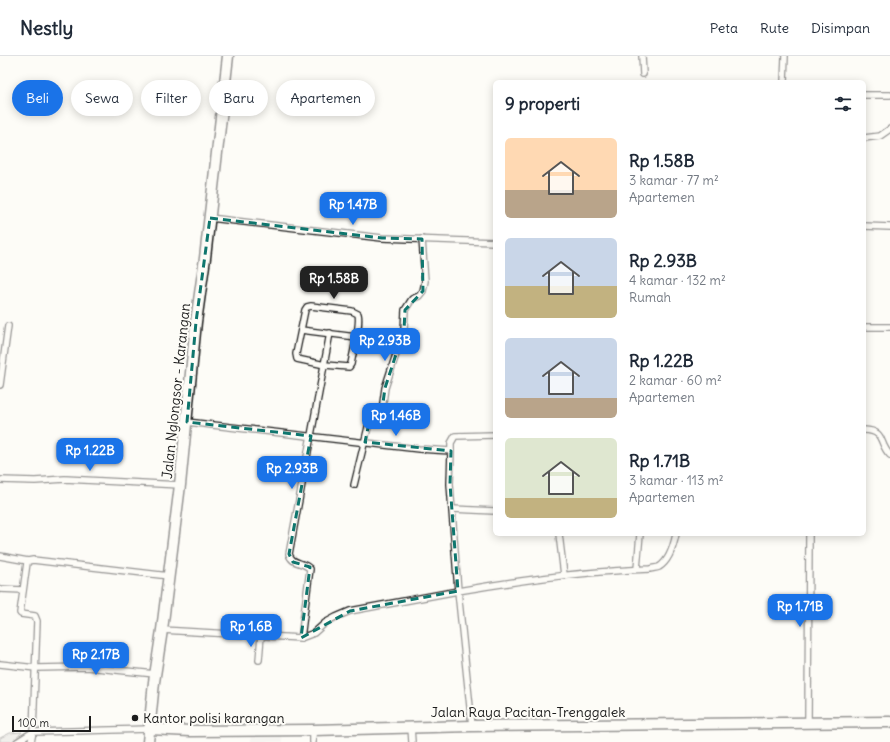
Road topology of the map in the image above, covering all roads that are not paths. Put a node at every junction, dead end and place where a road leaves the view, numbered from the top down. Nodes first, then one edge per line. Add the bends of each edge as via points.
1 (228, 56) edge
2 (642, 56) edge
3 (785, 56) edge
4 (643, 74) dead end
5 (784, 80) edge
6 (866, 95) edge
7 (890, 95) edge
8 (890, 129) edge
9 (866, 138) edge
10 (210, 218) junction
11 (866, 226) edge
12 (890, 227) edge
13 (422, 239) junction
14 (493, 242) edge
15 (8, 326) dead end
16 (866, 327) edge
17 (890, 327) edge
18 (301, 330) junction
19 (330, 333) junction
20 (356, 337) junction
21 (325, 365) junction
22 (0, 385) edge
23 (187, 422) junction
24 (866, 430) edge
25 (493, 435) edge
26 (311, 436) junction
27 (365, 442) junction
28 (452, 451) junction
29 (890, 454) edge
30 (0, 480) edge
31 (180, 485) junction
32 (354, 485) dead end
33 (452, 510) junction
34 (493, 510) edge
35 (559, 536) edge
36 (640, 536) edge
37 (675, 536) edge
38 (808, 536) edge
39 (0, 556) edge
40 (28, 561) junction
41 (637, 569) junction
42 (564, 575) junction
43 (168, 576) junction
44 (0, 589) edge
45 (23, 590) junction
46 (458, 590) junction
47 (162, 630) junction
48 (261, 636) junction
49 (301, 638) junction
50 (258, 660) dead end
51 (0, 664) edge
52 (36, 668) junction
53 (155, 674) junction
54 (808, 722) junction
55 (890, 722) edge
56 (472, 726) junction
57 (411, 727) junction
58 (150, 730) junction
59 (313, 730) junction
60 (33, 732) junction
61 (17, 742) edge
62 (31, 742) edge
63 (148, 742) edge
64 (313, 742) edge
65 (412, 742) edge

1 - 10 highway, Jalan Nglongsor - Karangan
2 - 4 street
3 - 5 street
6 - 7 street
8 - 9 street via 880,136
10 - 13 street via 382,238
10 - 23 highway, Jalan Nglongsor - Karangan via 196,322
11 - 12 street
13 - 14 street
13 - 27 street via 425,281 423,290 419,296 412,299 405,310 404,330 385,388 382,410 371,415
15 - 22 street
16 - 17 street
18 - 19 street
18 - 20 street via 307,307 352,311 358,314
18 - 21 street via 296,354 298,359
19 - 20 street
19 - 21 street
20 - 21 street via 350,366
21 - 26 street
23 - 26 street
23 - 31 highway, Jalan Nglongsor - Karangan
24 - 29 street via 877,433
25 - 28 street via 454,436 451,443
26 - 27 street
26 - 49 street via 289,554 293,562 307,565 310,569
27 - 28 street
27 - 32 street
28 - 33 street
30 - 31 street via 65,479
31 - 43 highway, Jalan Nglongsor - Karangan
33 - 34 street
33 - 46 street
35 - 42 street
36 - 41 street
37 - 41 street via 664,562 659,567
38 - 54 street
39 - 40 street
40 - 43 street
40 - 45 street
41 - 42 street
42 - 46 street
43 - 47 highway, Jalan Nglongsor - Karangan
44 - 45 street
45 - 52 street via 20,613 37,618
46 - 49 street via 350,611
46 - 56 street
47 - 48 street
47 - 53 highway, Jalan Nglongsor - Karangan
48 - 49 street
48 - 50 street
51 - 52 street
52 - 53 street via 87,667
52 - 60 street
53 - 58 highway, Jalan Nglongsor - Karangan
54 - 55 highway, Jalan Raya Pacitan-Trenggalek
54 - 56 highway, Jalan Raya Pacitan-Trenggalek
56 - 57 highway, Jalan Raya Pacitan-Trenggalek
57 - 59 highway, Jalan Raya Pacitan-Trenggalek
57 - 65 street
58 - 59 highway, Jalan Raya Pacitan-Trenggalek
58 - 60 street
58 - 63 highway, Jalan Nglongsor - Karangan
59 - 64 street
60 - 61 street
60 - 62 street

